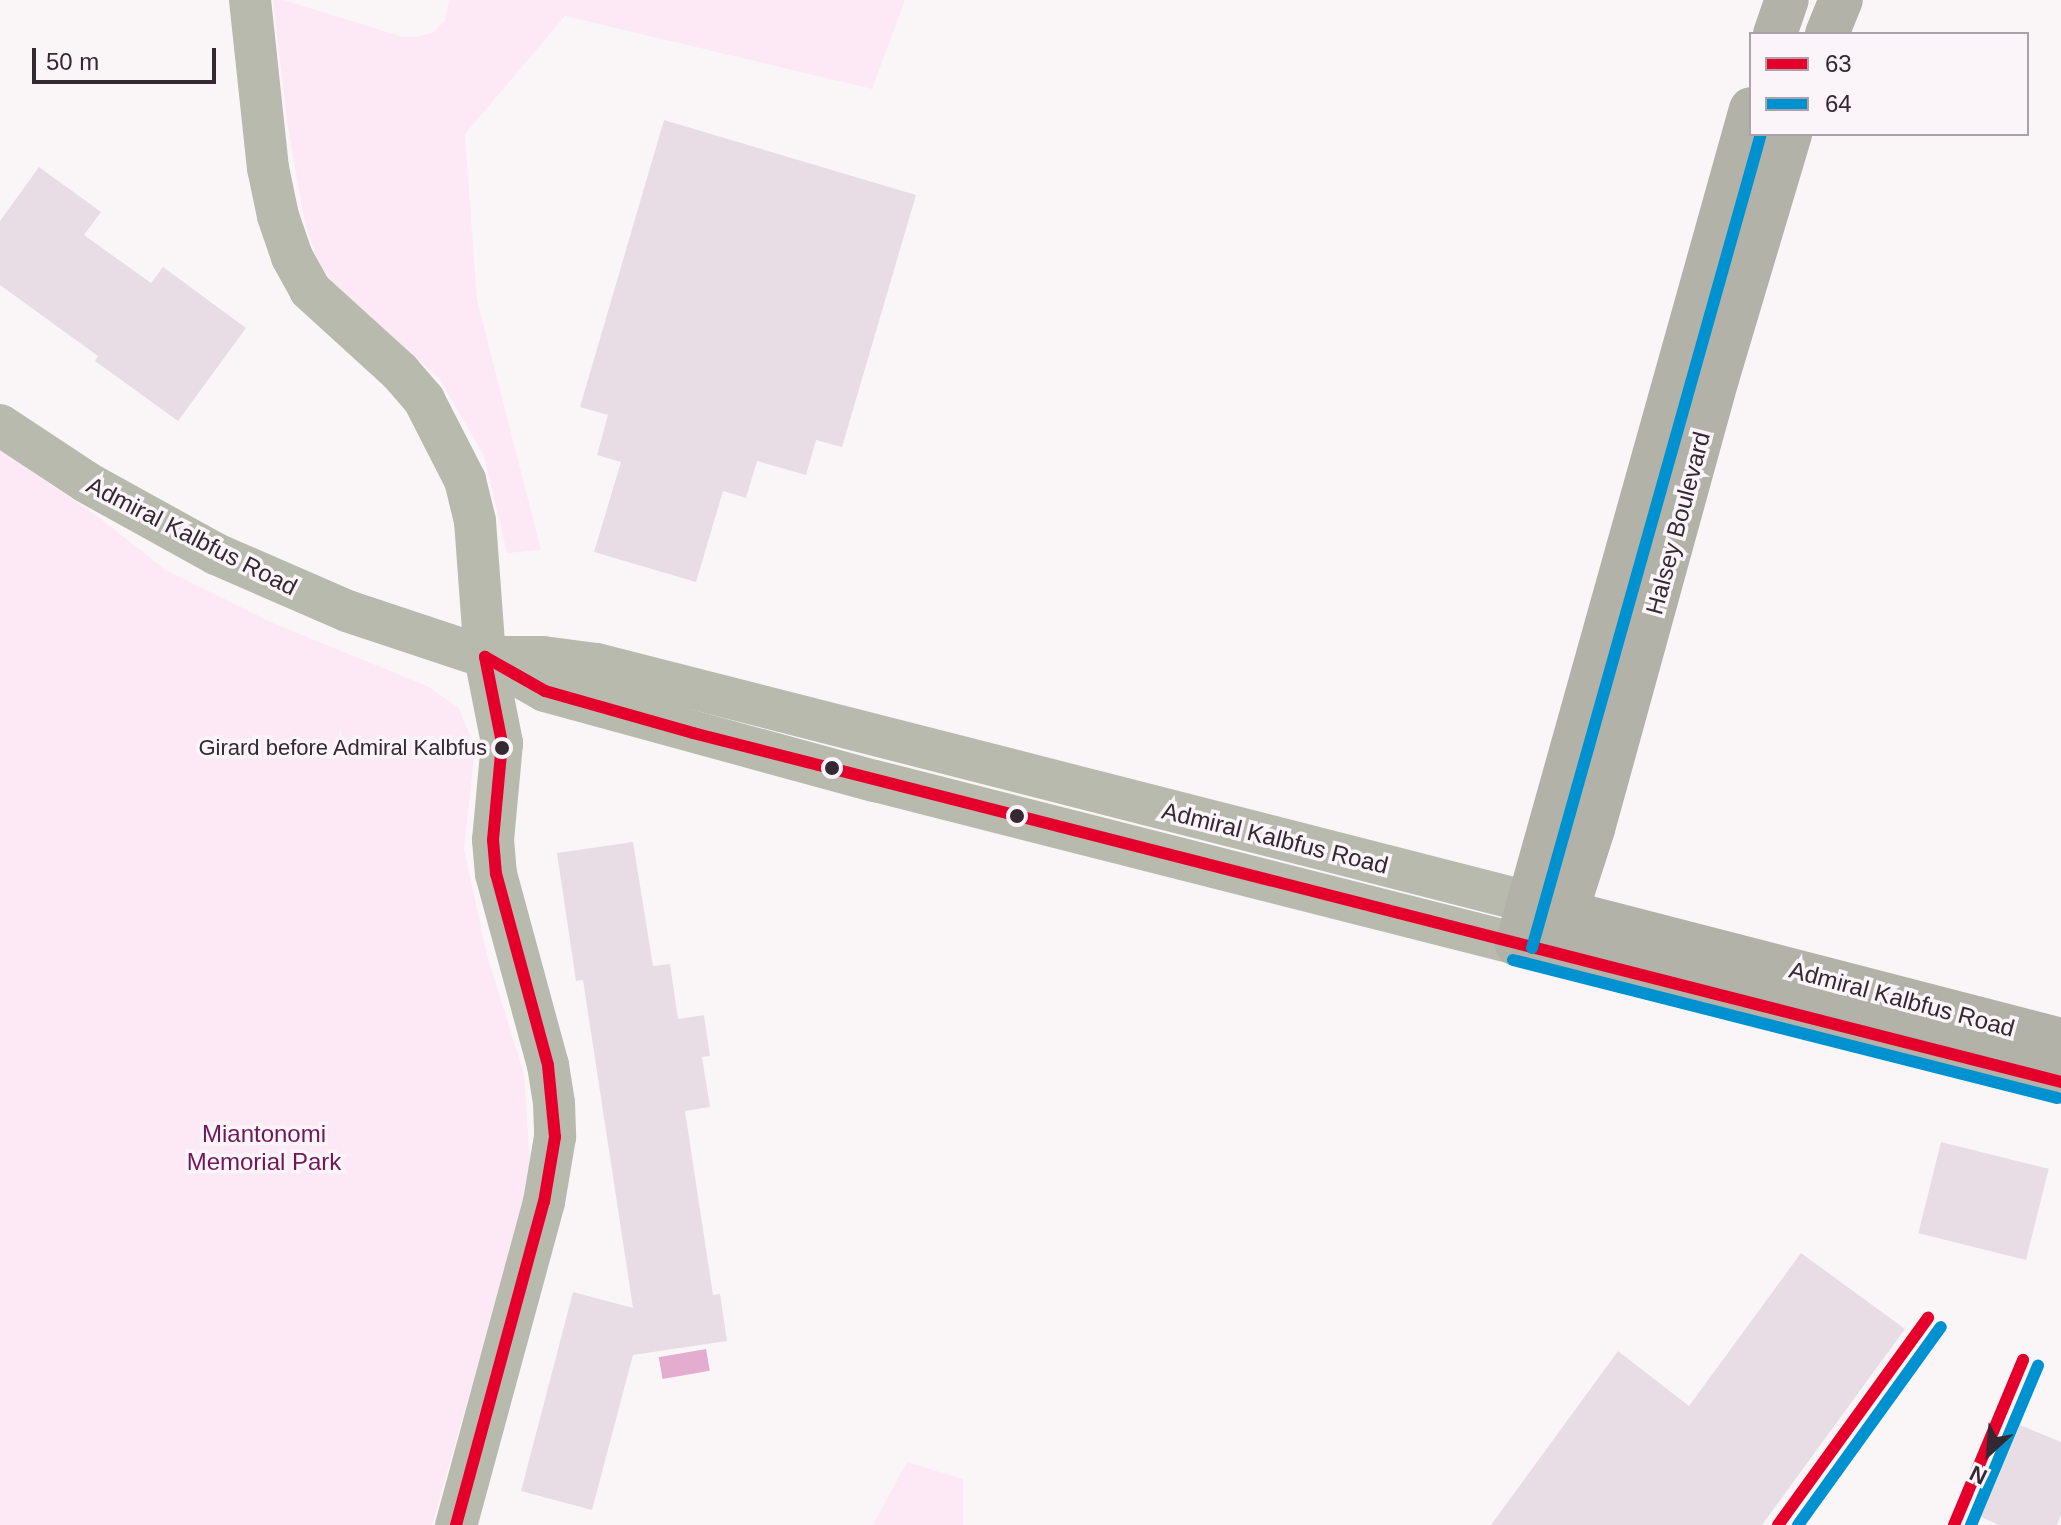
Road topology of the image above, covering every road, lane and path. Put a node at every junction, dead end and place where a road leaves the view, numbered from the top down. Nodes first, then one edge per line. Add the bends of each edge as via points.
1 (250, 0) edge
2 (1787, 0) edge
3 (1841, 0) edge
4 (1776, 32) edge
5 (1828, 32) edge
6 (1749, 117) edge
7 (1789, 136) edge
8 (0, 425) edge
9 (485, 657) junction
10 (1548, 907) junction
11 (1535, 949) junction
12 (2061, 1040) edge
13 (2061, 1082) edge
14 (456, 1525) edge

1 - 9 main road via 268,168 292,257 310,290 424,400 446,439 465,480 475,521
2 - 4 highway
3 - 5 highway
6 - 10 highway, Halsey Boulevard
7 - 10 highway, Halsey Boulevard
8 - 9 main road, Admiral Kalbfus Road via 86,482 229,560 347,611
9 - 10 main road, Admiral Kalbfus Road via 597,664
9 - 11 main road, Admiral Kalbfus Road via 545,691 693,733
9 - 14 main road via 502,743 493,840 496,874 548,1065 555,1137 544,1202
10 - 11 highway
10 - 12 highway, Admiral Kalbfus Road
11 - 13 highway, Admiral Kalbfus Road

